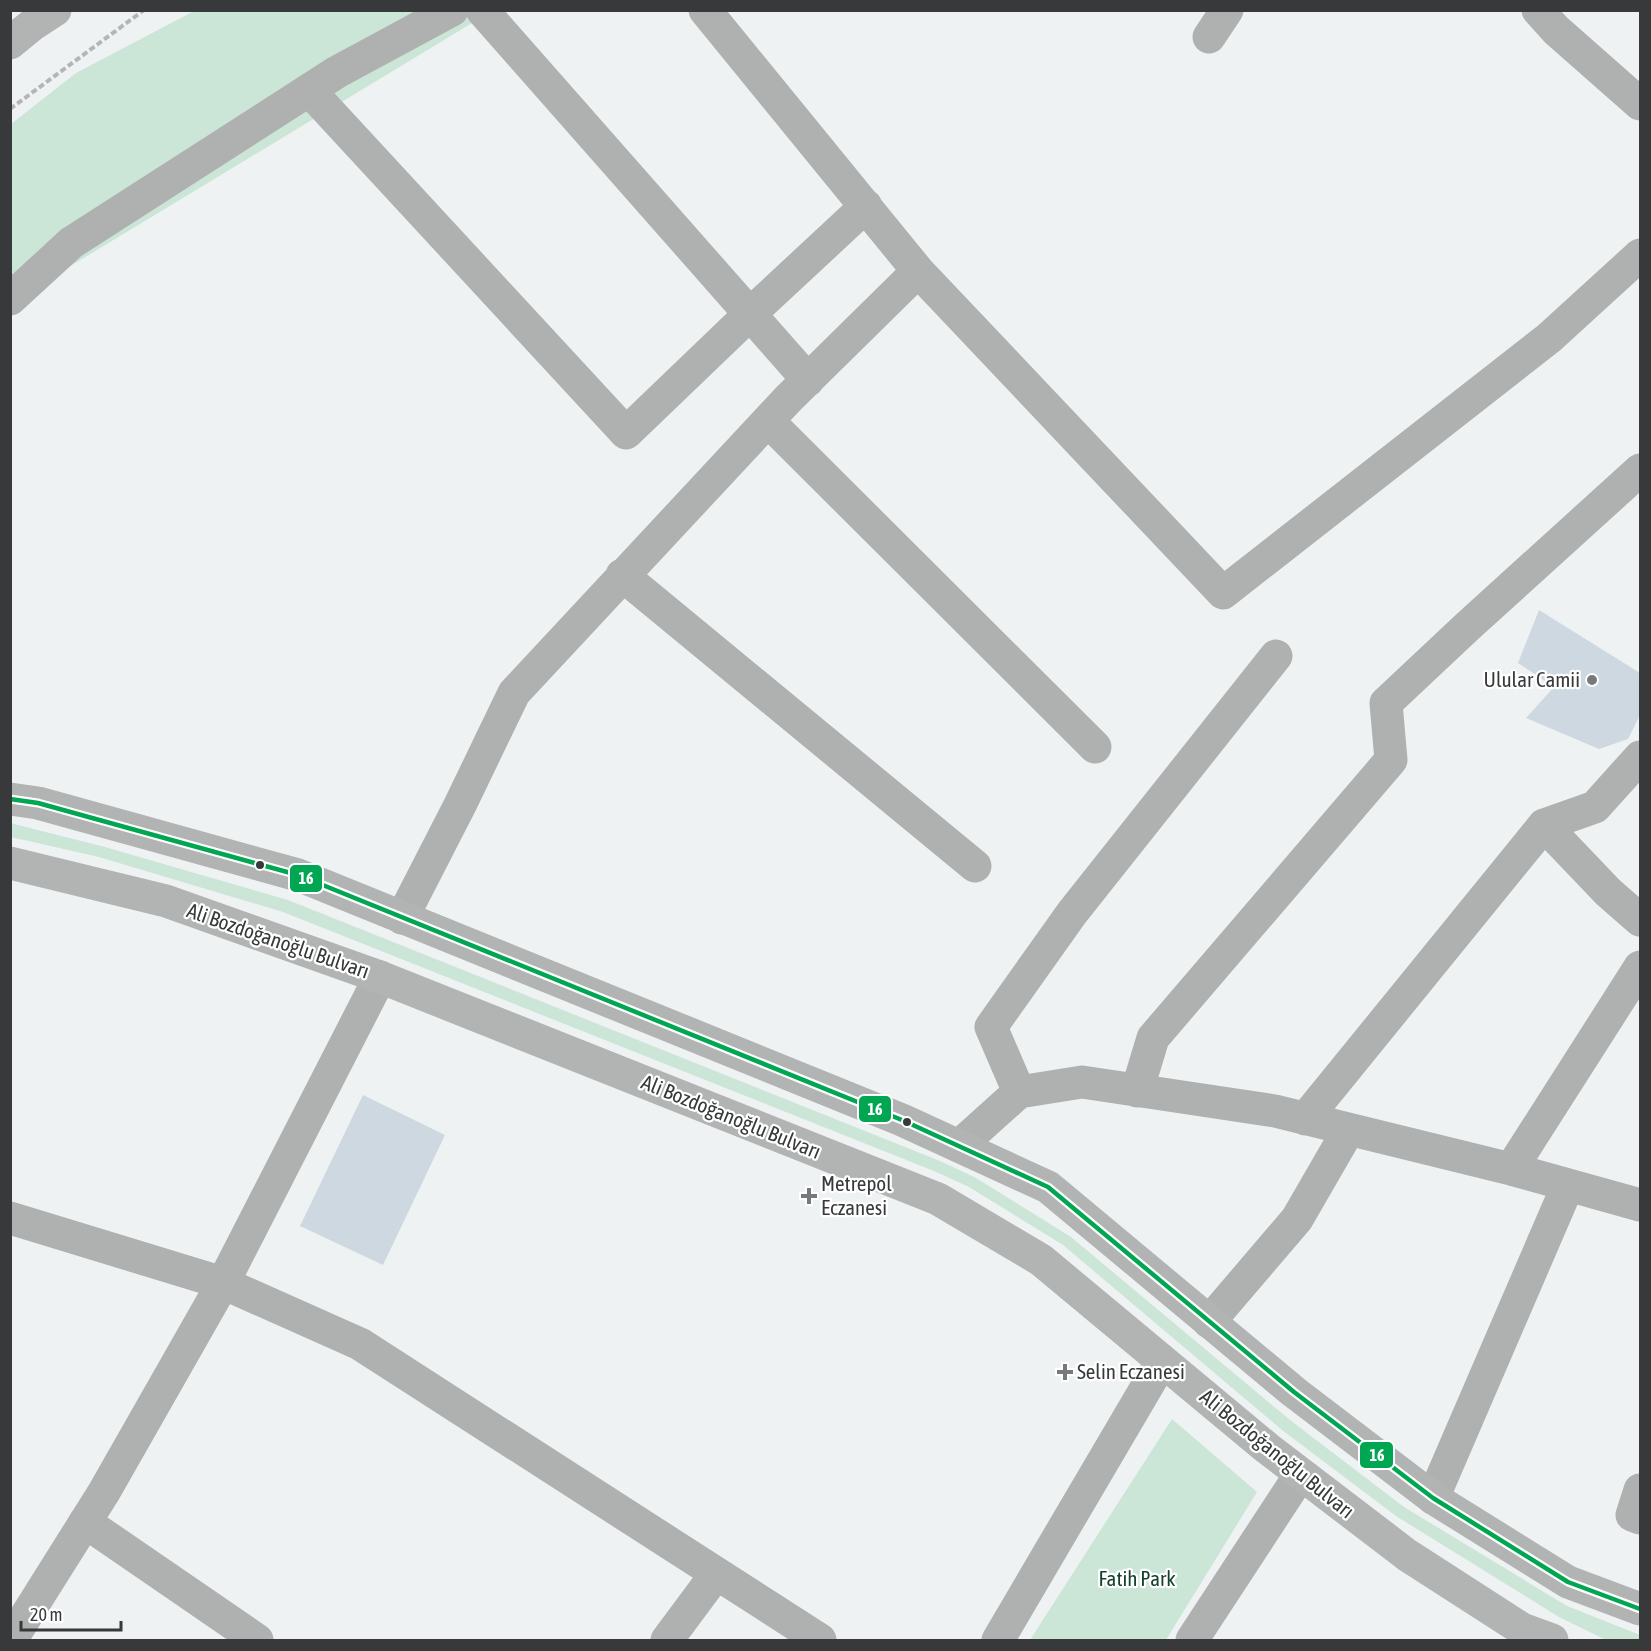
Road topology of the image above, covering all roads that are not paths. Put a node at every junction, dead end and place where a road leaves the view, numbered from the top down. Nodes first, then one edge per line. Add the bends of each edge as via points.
1 (55, 10) edge
2 (452, 10) edge
3 (482, 10) edge
4 (705, 10) edge
5 (1538, 10) edge
6 (10, 43) edge
7 (309, 90) junction
8 (1641, 104) edge
9 (866, 206) junction
10 (1641, 255) edge
11 (918, 271) junction
12 (10, 299) edge
13 (750, 314) junction
14 (808, 380) junction
15 (768, 421) junction
16 (1641, 470) edge
17 (622, 576) junction
18 (1276, 656) dead end
19 (1095, 747) dead end
20 (1641, 757) edge
21 (10, 799) edge
22 (1544, 825) junction
23 (10, 863) edge
24 (975, 866) dead end
25 (402, 918) junction
26 (1641, 920) edge
27 (1641, 967) edge
28 (380, 977) junction
29 (1137, 1090) junction
30 (1019, 1092) junction
31 (1305, 1119) junction
32 (1349, 1129) junction
33 (959, 1146) junction
34 (1511, 1169) junction
35 (1568, 1185) junction
36 (1641, 1205) edge
37 (10, 1218) edge
38 (223, 1283) junction
39 (1209, 1322) junction
40 (1162, 1361) junction
41 (1300, 1474) junction
42 (1641, 1490) edge
43 (1433, 1498) junction
44 (1641, 1518) edge
45 (85, 1522) junction
46 (716, 1574) junction
47 (1641, 1609) edge
48 (11, 1641) edge
49 (257, 1641) edge
50 (667, 1641) edge
51 (820, 1641) edge
52 (998, 1641) edge
53 (1192, 1641) edge
54 (1552, 1641) edge

1 - 6 main road
2 - 7 street
3 - 13 street
4 - 9 street
5 - 8 street
7 - 12 street via 70,243
7 - 13 street via 626,433
9 - 11 street
9 - 13 street
10 - 11 street via 1549,338 1223,593
11 - 14 street
13 - 14 street
14 - 15 street
15 - 17 street
15 - 19 street
16 - 29 street via 1386,703 1391,760 1153,1038
17 - 24 street
17 - 25 street via 514,693
18 - 30 street via 1072,914 991,1027
20 - 22 street via 1594,807
21 - 25 main road via 38,803 298,875
22 - 26 street via 1608,892
22 - 31 street
23 - 28 main road, Ali Bozdoğanoğlu Bulvarı via 166,901
25 - 33 main road
27 - 34 street
28 - 38 street
28 - 40 main road, Ali Bozdoğanoğlu Bulvarı via 938,1199 1041,1260
29 - 30 street via 1082,1082
29 - 31 street
30 - 33 street
31 - 32 street
32 - 34 street
32 - 39 street via 1297,1219
33 - 39 main road via 1048,1187
34 - 35 street
35 - 36 street
35 - 43 street
37 - 38 street
38 - 45 street
38 - 46 street via 360,1344
39 - 43 main road
40 - 41 main road, Ali Bozdoğanoğlu Bulvarı
40 - 52 street
41 - 53 street
41 - 54 main road, Ali Bozdoğanoğlu Bulvarı via 1407,1555 1522,1629
42 - 44 street via 1632,1515
43 - 47 main road via 1568,1582
45 - 48 street
45 - 49 street
46 - 50 street
46 - 51 street

